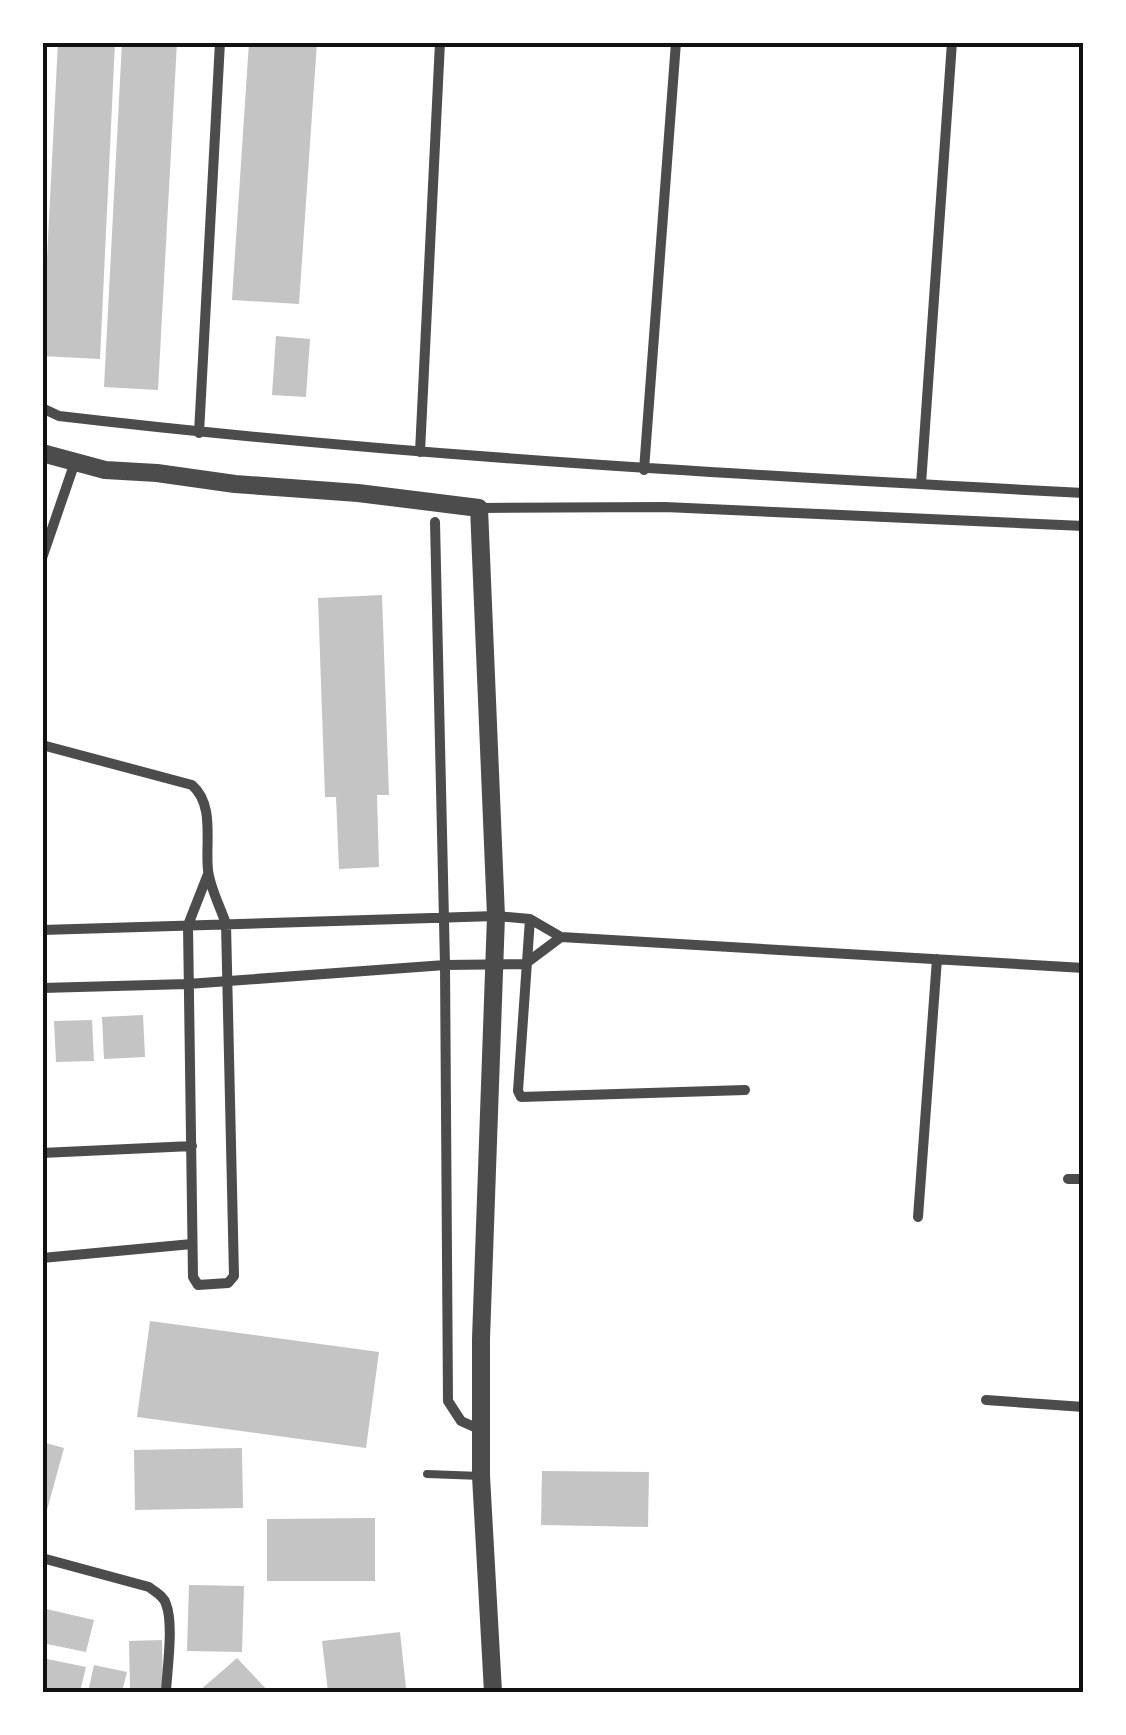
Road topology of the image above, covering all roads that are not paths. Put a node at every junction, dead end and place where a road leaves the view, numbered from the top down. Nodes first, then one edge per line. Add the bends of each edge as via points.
1 (220, 42) edge
2 (440, 42) edge
3 (676, 42) edge
4 (952, 42) edge
5 (42, 408) edge
6 (199, 432) junction
7 (42, 452) edge
8 (420, 452) junction
9 (75, 462) junction
10 (644, 470) junction
11 (921, 484) junction
12 (1084, 493) edge
13 (478, 508) junction
14 (435, 522) dead end
15 (1084, 526) edge
16 (42, 558) edge
17 (42, 745) edge
18 (208, 874) junction
19 (496, 916) junction
20 (530, 918) junction
21 (442, 920) junction
22 (226, 924) junction
23 (188, 925) junction
24 (42, 930) edge
25 (560, 938) junction
26 (936, 959) junction
27 (494, 963) junction
28 (526, 964) junction
29 (445, 965) junction
30 (1084, 968) edge
31 (228, 981) junction
32 (188, 984) junction
33 (42, 988) edge
34 (745, 1090) dead end
35 (192, 1146) junction
36 (42, 1153) edge
37 (1068, 1179) dead end
38 (1084, 1179) edge
39 (918, 1217) dead end
40 (192, 1244) junction
41 (42, 1258) edge
42 (986, 1400) dead end
43 (1084, 1407) edge
44 (482, 1431) junction
45 (428, 1474) dead end
46 (482, 1476) junction
47 (42, 1558) edge
48 (166, 1692) edge
49 (493, 1692) edge

1 - 6 street
2 - 8 street
3 - 10 street
4 - 11 street
5 - 6 street via 58,416
6 - 8 street
7 - 9 street
8 - 10 street
9 - 13 street
9 - 16 street
10 - 11 street
11 - 12 street
13 - 15 street via 665,507
13 - 19 street
14 - 21 street
17 - 18 street via 192,785 205,804
18 - 22 street
18 - 23 street
19 - 20 street
19 - 21 street
19 - 27 street
20 - 25 street
20 - 28 street
21 - 22 street
21 - 29 street
22 - 23 street
22 - 31 street
23 - 24 street
23 - 32 street
25 - 26 street
25 - 28 street
26 - 30 street
26 - 39 street
27 - 28 street
27 - 29 street
27 - 44 street
28 - 34 street via 518,1091 524,1099
29 - 31 street
29 - 44 street via 448,1401 461,1421
31 - 32 street
31 - 40 street via 233,1280 198,1285
32 - 33 street
32 - 35 street
35 - 36 street
35 - 40 street
37 - 38 street
40 - 41 street
42 - 43 street
44 - 46 street
45 - 46 lane
46 - 49 street
47 - 48 street via 161,1596 168,1618

